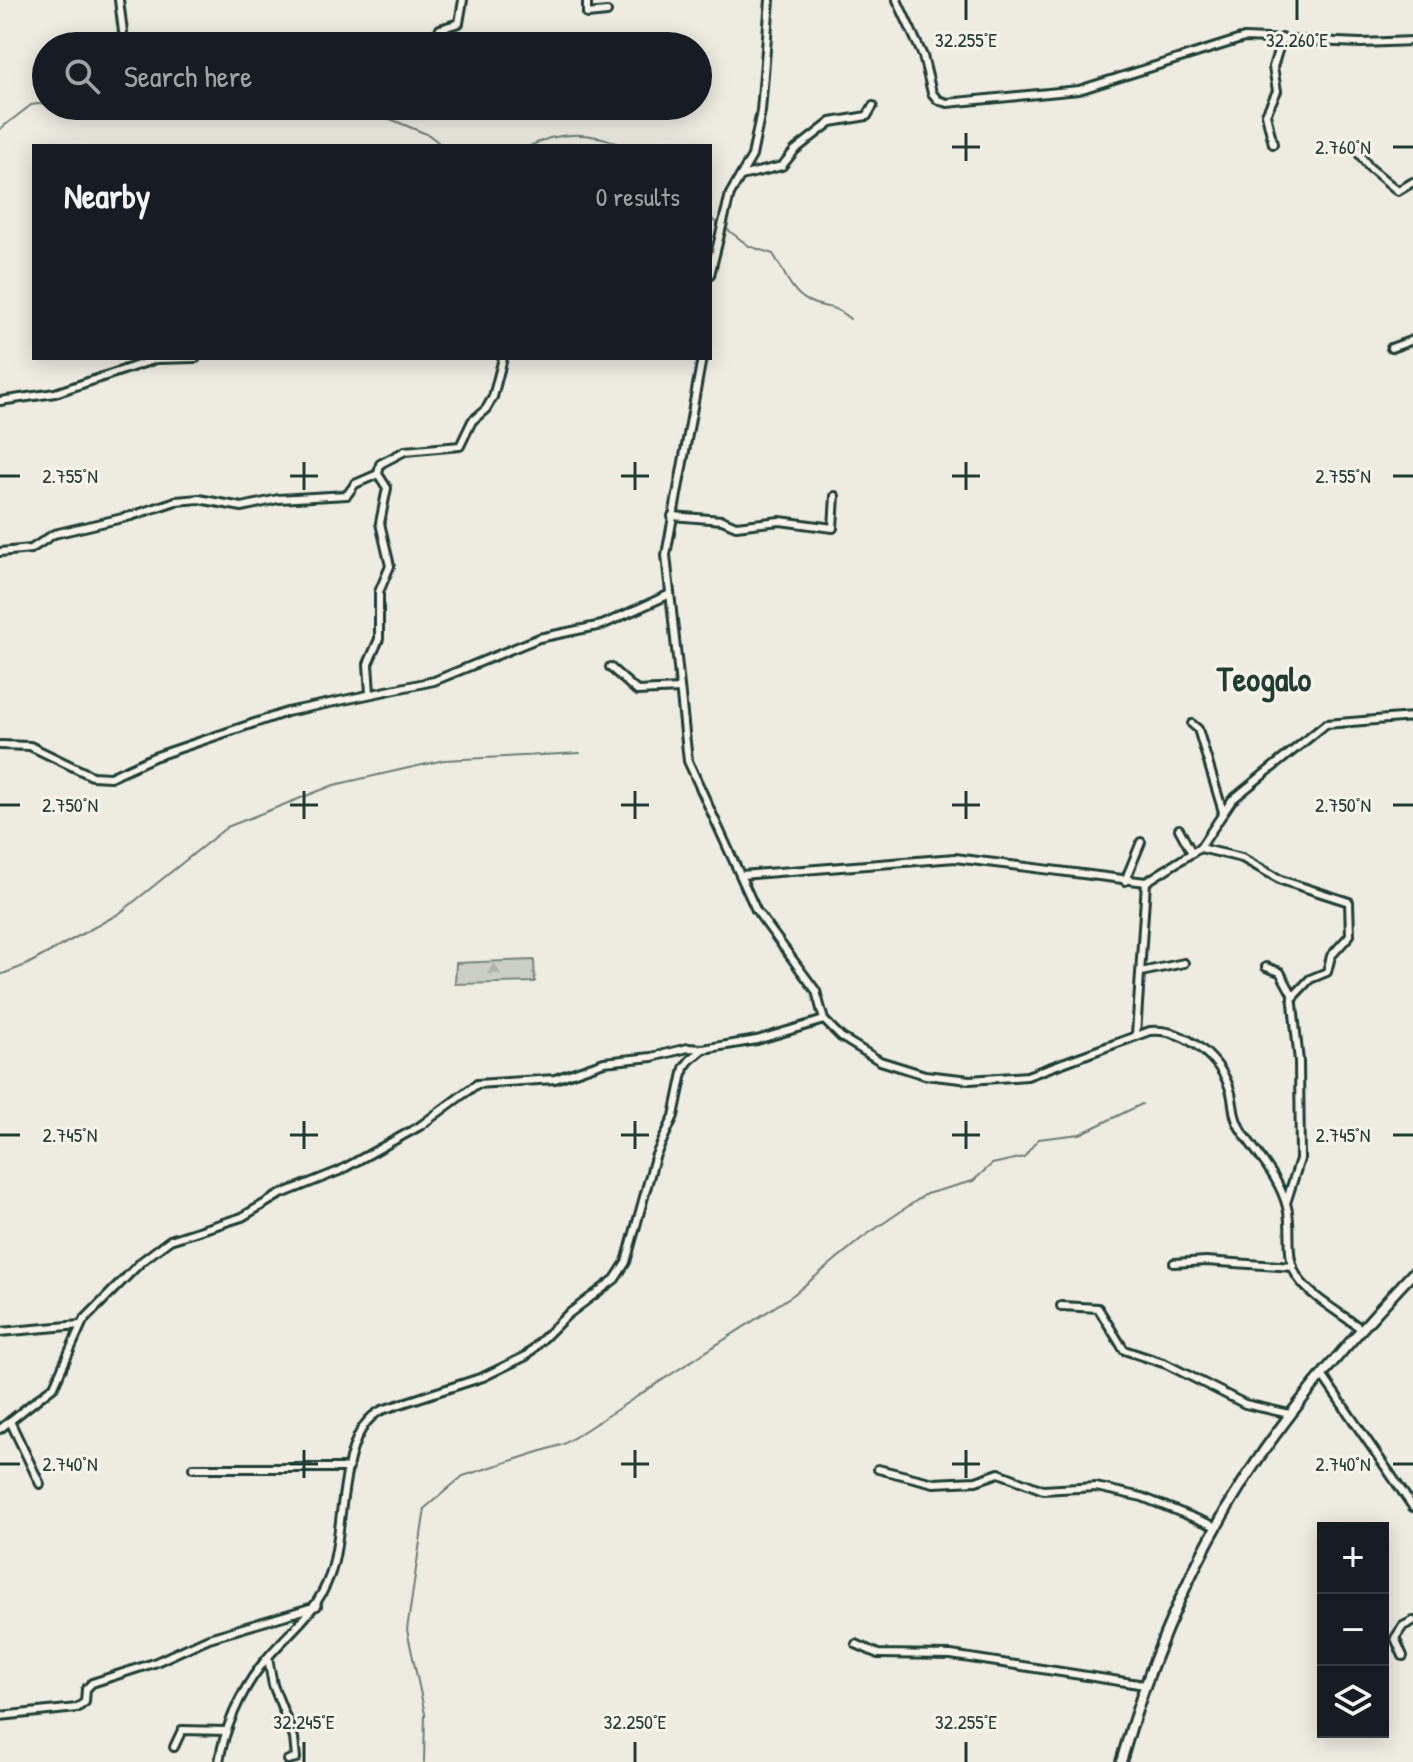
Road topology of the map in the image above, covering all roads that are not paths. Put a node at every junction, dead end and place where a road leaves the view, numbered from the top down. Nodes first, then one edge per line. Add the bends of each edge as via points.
1 (119, 0) edge
2 (463, 0) edge
3 (587, 0) edge
4 (770, 0) edge
5 (897, 0) edge
6 (607, 12) dead end
7 (123, 32) dead end
8 (438, 32) edge
9 (1282, 38) junction
10 (1413, 41) edge
11 (873, 106) dead end
12 (1351, 143) dead end
13 (1273, 144) dead end
14 (741, 176) junction
15 (1413, 182) edge
16 (712, 253) edge
17 (1413, 340) edge
18 (1391, 348) dead end
19 (153, 360) edge
20 (502, 360) edge
21 (702, 360) edge
22 (0, 401) edge
23 (378, 474) junction
24 (835, 496) dead end
25 (672, 516) junction
26 (0, 552) edge
27 (668, 595) junction
28 (610, 667) dead end
29 (680, 689) junction
30 (370, 693) junction
31 (1413, 717) edge
32 (1192, 724) dead end
33 (0, 745) edge
34 (1223, 812) junction
35 (1179, 829) dead end
36 (1141, 842) dead end
37 (1200, 848) junction
38 (1192, 853) junction
39 (741, 875) junction
40 (1125, 881) junction
41 (1146, 882) junction
42 (1184, 963) dead end
43 (1266, 967) dead end
44 (1141, 972) junction
45 (1292, 998) junction
46 (824, 1020) junction
47 (1136, 1035) junction
48 (703, 1049) junction
49 (1286, 1203) junction
50 (1174, 1263) dead end
51 (1293, 1267) junction
52 (1413, 1273) edge
53 (1061, 1306) dead end
54 (80, 1325) junction
55 (1360, 1328) junction
56 (0, 1332) edge
57 (1322, 1375) junction
58 (1290, 1414) junction
59 (10, 1421) junction
60 (0, 1429) edge
61 (193, 1468) dead end
62 (349, 1468) junction
63 (878, 1469) dead end
64 (40, 1484) dead end
65 (1413, 1507) edge
66 (1217, 1527) junction
67 (317, 1606) junction
68 (1413, 1621) edge
69 (856, 1644) dead end
70 (1403, 1656) dead end
71 (268, 1658) junction
72 (1145, 1685) junction
73 (0, 1716) edge
74 (226, 1731) junction
75 (174, 1747) dead end
76 (288, 1760) edge
77 (219, 1762) edge
78 (1121, 1762) edge

1 - 7 street
2 - 8 street via 459,23
3 - 6 street via 587,14
4 - 14 street via 761,111 752,156
5 - 9 street via 923,56 932,93 947,103 1079,90 1237,39
9 - 10 street
9 - 13 street via 1273,67 1277,91 1266,114
11 - 14 street via 867,116 828,123 782,166
12 - 15 street via 1398,191
14 - 16 street
17 - 18 street
19 - 22 street via 55,393
20 - 23 street via 493,397 468,428 463,444 405,451 380,464
21 - 25 street
23 - 26 street via 360,481 347,495 242,507 199,499 176,501 54,534 31,549
23 - 30 street via 387,488 380,523 390,566 379,592 379,639 366,678
24 - 25 street via 833,528 780,521 736,526
25 - 27 street via 666,555
27 - 29 street
27 - 30 street via 610,622 539,638 434,681
28 - 29 street via 637,691
29 - 39 street via 688,761
30 - 33 street via 250,723 103,778 35,748
31 - 34 street via 1326,724
32 - 34 street
34 - 37 street
35 - 38 street
36 - 40 street
37 - 38 street
37 - 45 street via 1242,858 1281,880 1349,902 1350,935 1331,956 1327,972 1310,979
38 - 41 street
39 - 40 street via 955,858
39 - 46 street via 756,910 816,991
40 - 41 street
41 - 44 street
42 - 44 street
43 - 45 street via 1280,972
44 - 47 street
45 - 49 street via 1300,1149
46 - 47 street via 880,1061 925,1075 970,1080 1027,1076
46 - 48 street
47 - 49 street via 1167,1031 1204,1051 1227,1084 1239,1126
48 - 54 street via 604,1062 555,1079 471,1086 420,1126 339,1171 279,1195 242,1217 170,1240
48 - 62 street via 684,1068 674,1116 655,1157 626,1262 617,1276 526,1356 483,1377 373,1415 359,1433
49 - 51 street
50 - 51 street
51 - 55 street via 1307,1287
52 - 55 main road
53 - 58 street via 1098,1308 1124,1350 1166,1364 1245,1404
54 - 56 street
54 - 59 street via 54,1386
55 - 57 main road
57 - 58 main road
57 - 65 street
58 - 66 main road
59 - 60 street
59 - 64 street
61 - 62 street
62 - 67 street via 336,1553
63 - 66 street via 934,1483 976,1481 1001,1473 1043,1490 1110,1490
66 - 72 main road via 1181,1596
67 - 71 street
67 - 73 street via 209,1638 92,1683 77,1708
68 - 70 street via 1395,1638
69 - 72 street via 878,1654 951,1655
71 - 74 street via 251,1679
71 - 76 street via 295,1742 296,1758
72 - 78 main road
74 - 75 street via 182,1730
74 - 77 street

